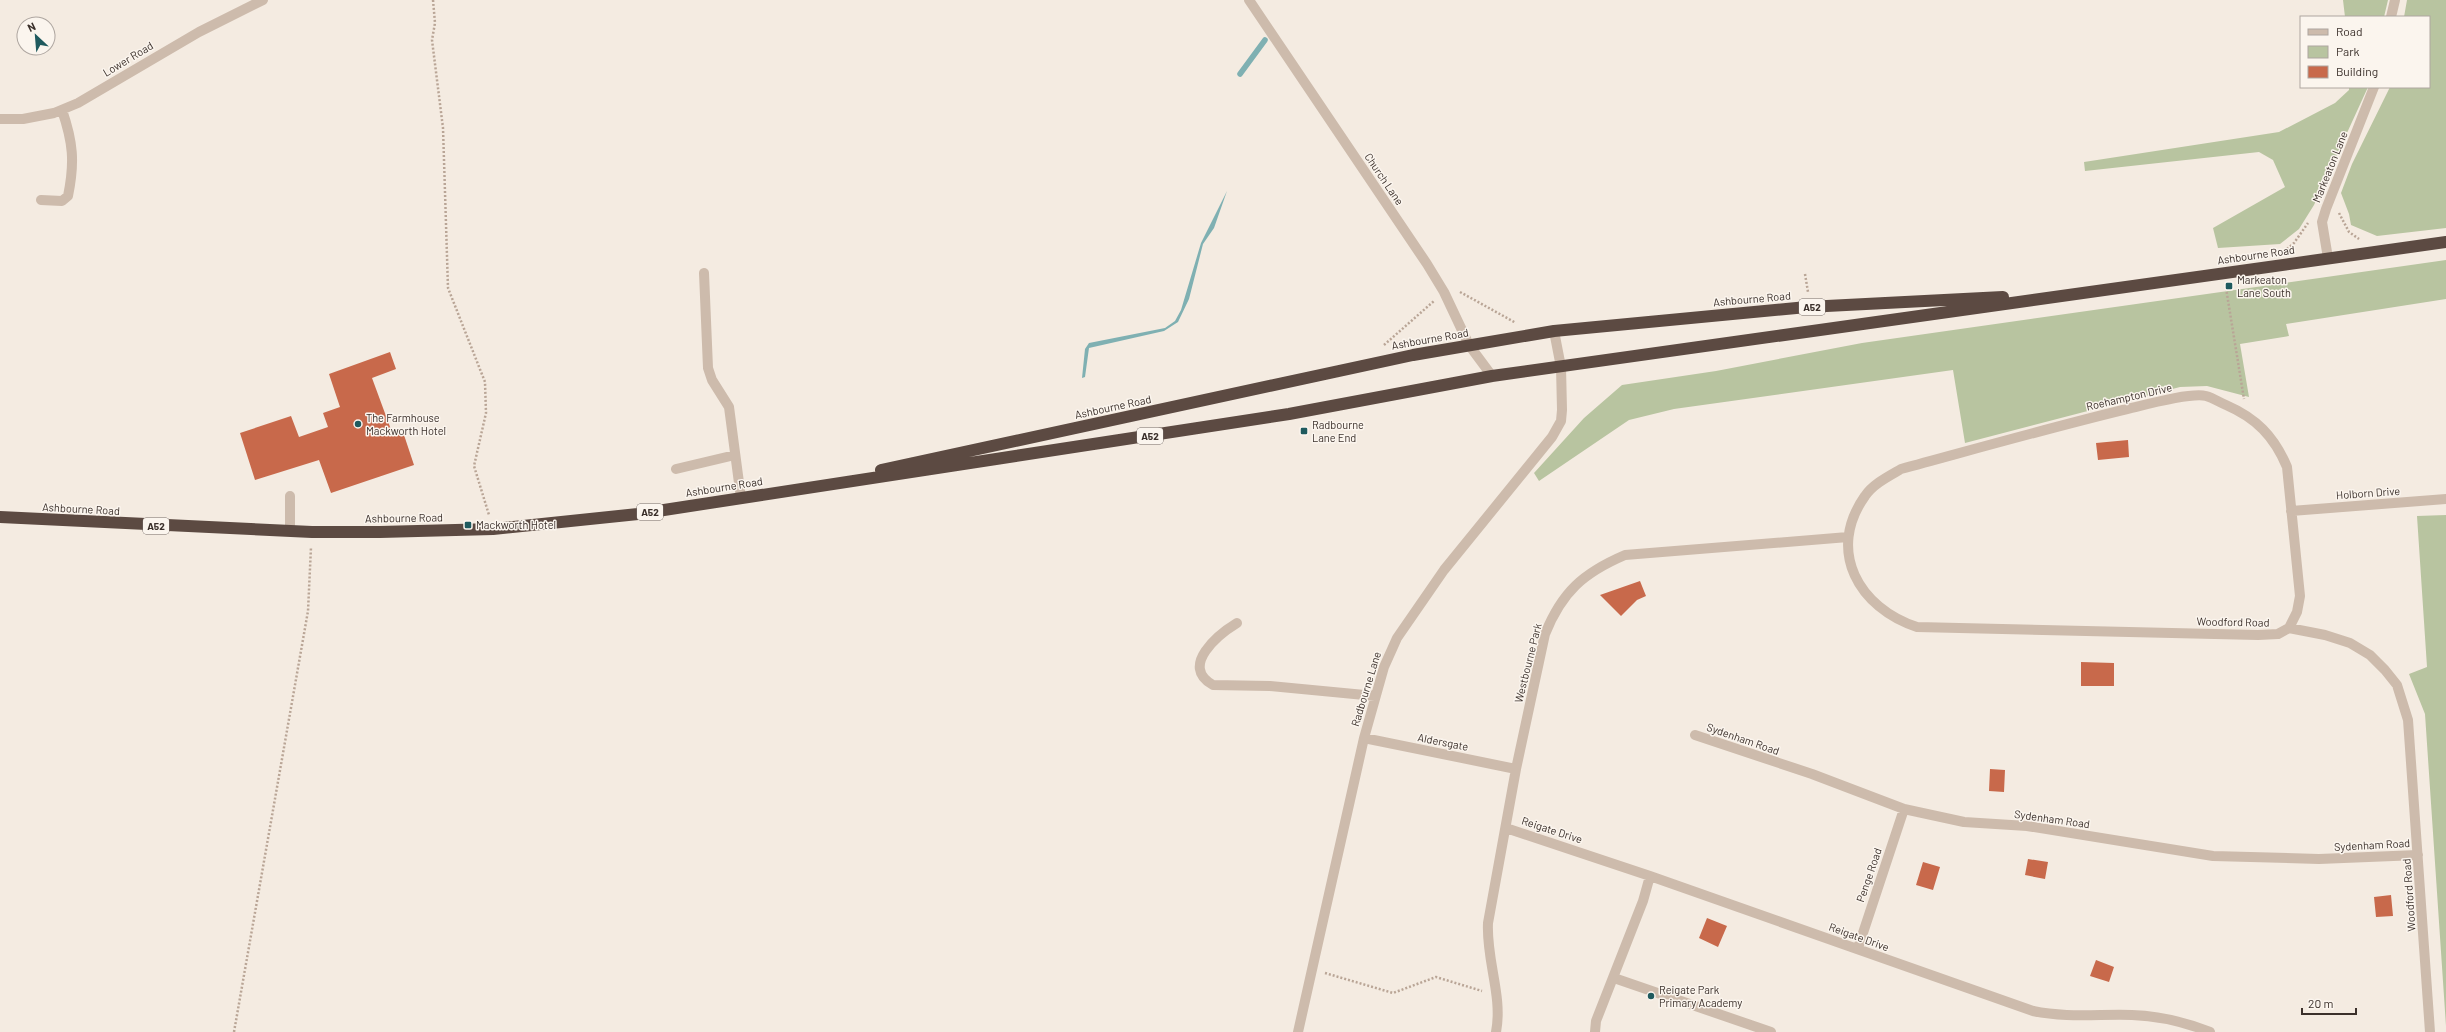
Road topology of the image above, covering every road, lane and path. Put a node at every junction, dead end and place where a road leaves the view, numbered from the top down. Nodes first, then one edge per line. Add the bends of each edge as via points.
1 (263, 0) edge
2 (433, 0) edge
3 (1248, 0) edge
4 (2395, 0) edge
5 (2391, 16) edge
6 (2374, 88) edge
7 (62, 110) junction
8 (0, 119) edge
9 (2330, 199) junction
10 (41, 200) dead end
11 (2363, 241) dead end
12 (2446, 242) edge
13 (2328, 258) junction
14 (2224, 272) junction
15 (704, 273) dead end
16 (1805, 274) dead end
17 (2070, 293) junction
18 (1809, 295) dead end
19 (1554, 331) junction
20 (1469, 345) junction
21 (1561, 367) junction
22 (1492, 376) junction
23 (2247, 416) junction
24 (735, 455) junction
25 (676, 469) dead end
26 (806, 487) junction
27 (290, 496) dead end
28 (741, 498) junction
29 (2446, 499) edge
30 (2291, 511) junction
31 (0, 517) edge
32 (493, 529) junction
33 (290, 530) junction
34 (312, 532) junction
35 (1848, 537) junction
36 (1237, 623) dead end
37 (2289, 628) junction
38 (1375, 696) junction
39 (1695, 735) dead end
40 (1364, 738) junction
41 (1516, 769) junction
42 (1904, 809) junction
43 (1506, 828) junction
44 (2418, 855) junction
45 (1650, 876) junction
46 (1858, 948) junction
47 (1311, 969) junction
48 (1614, 978) junction
49 (1497, 995) junction
50 (234, 1032) edge
51 (1298, 1032) edge
52 (1496, 1032) edge
53 (1595, 1032) edge
54 (1771, 1032) edge
55 (2210, 1032) edge
56 (2430, 1032) edge

1 - 7 street, Lower Road via 199,32
2 - 32 path via 435,23 432,40 443,128 448,288 485,382 486,413 474,466
3 - 20 street, Church Lane via 1427,264 1444,292
4 - 5 street
6 - 9 street, Markeaton Lane
7 - 8 street, Lower Road via 23,119
7 - 10 street via 74,162 68,196 62,201
9 - 11 path via 2340,203 2338,211 2349,232
9 - 13 street, Markeaton Lane via 2322,222
12 - 13 highway, Ashbourne Road / A52
13 - 14 highway, Ashbourne Road / A52
14 - 17 highway, Ashbourne Road / A52
14 - 23 path
15 - 24 street via 708,368 712,380 729,407
16 - 18 path
17 - 19 highway, Ashbourne Road / A52 via 1807,307
17 - 21 highway, Ashbourne Road / A52
19 - 20 highway, Ashbourne Road / A52
19 - 21 street, Radbourne Lane
20 - 22 street, Church Lane
20 - 26 highway, Ashbourne Road / A52 via 1361,365
21 - 22 highway, Ashbourne Road / A52
21 - 38 street, Radbourne Lane via 1561,421 1552,437 1494,506 1410,616 1389,652
22 - 26 highway, Ashbourne Road / A52 via 1289,414 940,469
23 - 30 street, Roehampton Drive via 2268,432 2279,448 2287,467
23 - 35 street, Roehampton Drive via 2205,396 2168,399 1901,469 1882,480 1865,495
24 - 25 street
24 - 28 street
26 - 28 highway, Ashbourne Road / A52
27 - 33 street
28 - 32 highway, Ashbourne Road / A52 via 638,514
29 - 30 street, Holborn Drive
30 - 37 street, Roehampton Drive via 2300,596 2297,612
31 - 33 highway, Ashbourne Road / A52 via 149,526
32 - 34 highway, Ashbourne Road / A52
33 - 34 highway, Ashbourne Road / A52
34 - 50 path via 308,611
35 - 37 street, Woodford Road via 1850,561 1859,586 1884,612 1900,621 1917,626 2258,635 2278,634
35 - 41 street, Westbourne Park via 1625,555 1580,580 1563,598 1545,634
36 - 38 street via 1212,641 1204,652 1202,674 1213,685 1270,686
37 - 44 street, Woodford Road via 2350,643 2370,655 2397,686 2408,720
38 - 40 street, Radbourne Lane
39 - 42 street, Sydenham Road via 1812,774
40 - 41 street, Aldersgate
40 - 47 street, Radbourne Lane
41 - 43 street, Westbourne Park
42 - 44 street, Sydenham Road via 1964,822 2027,826 2213,856 2319,859
42 - 46 street, Penge Road
43 - 45 street, Reigate Drive
43 - 49 street, Westbourne Park via 1488,923 1487,944
44 - 56 street, Woodford Road
45 - 46 street, Reigate Drive
45 - 48 street
46 - 55 street, Reigate Drive via 2033,1011 2057,1016 2155,1017
47 - 49 path via 1393,993 1436,977
47 - 51 street, Radbourne Lane
48 - 53 street via 1596,1021
48 - 54 street
49 - 52 street, Westbourne Park

